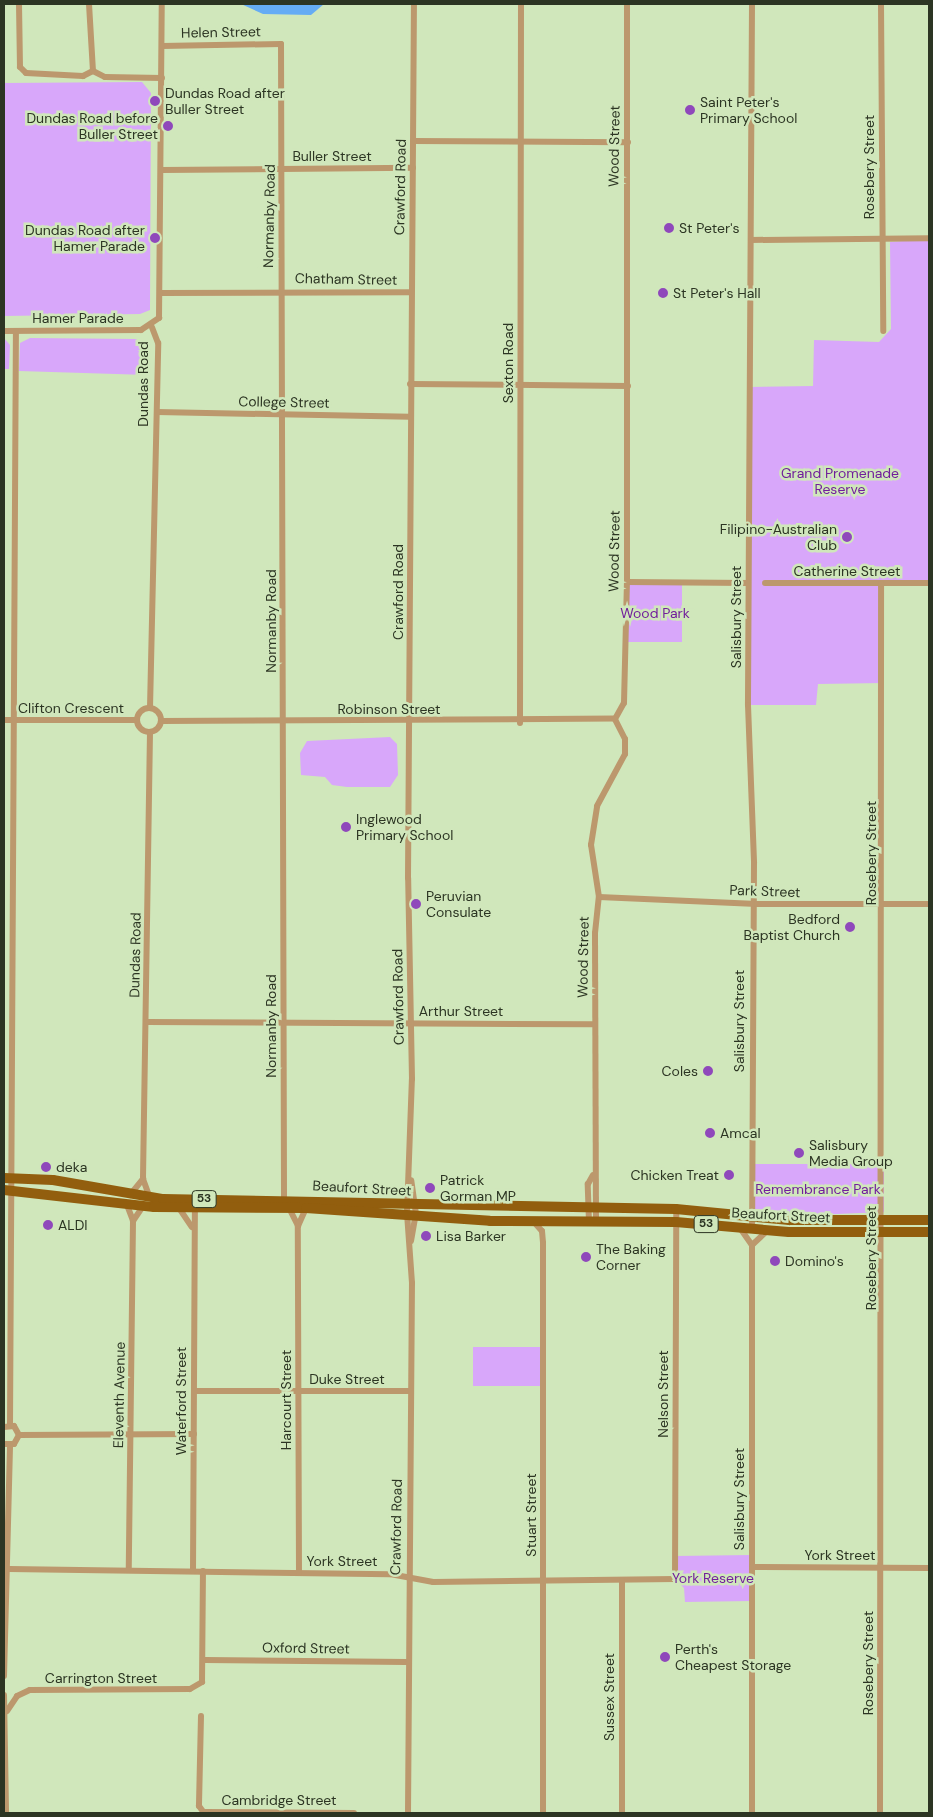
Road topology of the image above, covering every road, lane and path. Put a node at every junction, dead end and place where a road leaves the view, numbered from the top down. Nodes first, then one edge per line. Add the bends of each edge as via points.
1 (19, 4) edge
2 (89, 4) edge
3 (162, 4) edge
4 (414, 4) edge
5 (521, 4) edge
6 (627, 4) edge
7 (752, 4) edge
8 (881, 4) edge
9 (281, 44) joint
10 (162, 46) junction
11 (93, 72) junction
12 (162, 78) junction
13 (413, 141) junction
14 (521, 142) junction
15 (628, 142) junction
16 (283, 168) junction
17 (413, 168) junction
18 (162, 170) junction
19 (882, 238) junction
20 (929, 238) edge
21 (751, 240) junction
22 (281, 290) junction
23 (161, 292) junction
24 (411, 292) junction
25 (152, 327) junction
26 (4, 330) edge
27 (16, 331) junction
28 (883, 331) dead end
29 (410, 384) junction
30 (521, 386) junction
31 (628, 386) junction
32 (157, 412) junction
33 (282, 414) junction
34 (410, 417) junction
35 (626, 582) junction
36 (748, 583) junction
37 (765, 583) dead end
38 (881, 584) junction
39 (929, 584) edge
40 (150, 708) junction
41 (616, 719) junction
42 (4, 720) edge
43 (12, 720) junction
44 (137, 720) junction
45 (161, 721) junction
46 (282, 722) junction
47 (412, 722) junction
48 (520, 723) junction
49 (150, 732) junction
50 (599, 897) junction
51 (752, 904) junction
52 (929, 904) edge
53 (883, 905) junction
54 (147, 1022) junction
55 (284, 1023) junction
56 (412, 1023) junction
57 (595, 1024) junction
58 (8, 1178) edge
59 (143, 1179) junction
60 (8, 1190) edge
61 (150, 1198) junction
62 (128, 1200) junction
63 (287, 1203) junction
64 (195, 1204) junction
65 (143, 1206) junction
66 (179, 1208) junction
67 (306, 1208) junction
68 (593, 1208) junction
69 (411, 1209) junction
70 (676, 1209) junction
71 (752, 1216) junction
72 (884, 1219) junction
73 (532, 1220) junction
74 (929, 1220) edge
75 (133, 1221) junction
76 (593, 1222) junction
77 (676, 1222) junction
78 (298, 1226) junction
79 (740, 1228) junction
80 (752, 1229) junction
81 (193, 1230) junction
82 (767, 1231) junction
83 (884, 1231) junction
84 (929, 1232) edge
85 (752, 1245) junction
86 (299, 1391) junction
87 (410, 1391) junction
88 (194, 1392) junction
89 (7, 1426) edge
90 (194, 1434) junction
91 (19, 1435) junction
92 (131, 1437) junction
93 (7, 1445) edge
94 (752, 1567) junction
95 (129, 1568) junction
96 (882, 1568) junction
97 (929, 1568) edge
98 (9, 1569) junction
99 (193, 1571) junction
100 (202, 1571) junction
101 (298, 1573) junction
102 (408, 1577) junction
103 (675, 1579) joint
104 (622, 1581) junction
105 (543, 1582) junction
106 (204, 1660) junction
107 (406, 1662) junction
108 (4, 1674) edge
109 (4, 1695) edge
110 (7, 1711) junction
111 (201, 1716) dead end
112 (4, 1724) edge
113 (6, 1732) junction
114 (6, 1813) edge
115 (204, 1813) edge
116 (354, 1813) edge
117 (408, 1813) edge
118 (542, 1813) edge
119 (622, 1813) edge
120 (752, 1813) edge
121 (880, 1813) edge

1 - 11 street via 20,67 26,73 83,76
2 - 11 street
3 - 10 street, Dundas Road
4 - 13 street, Crawford Road
5 - 14 street, Sexton Road
6 - 15 street, Wood Street
7 - 21 street, Salisbury Street
8 - 19 street, Rosebery Street
9 - 10 street, Helen Street
9 - 16 street, Normanby Road
10 - 12 street, Dundas Road
11 - 12 street via 105,77
12 - 18 street, Dundas Road
13 - 14 street
13 - 17 street, Crawford Road
14 - 15 street
14 - 30 street, Sexton Road
15 - 31 street, Wood Street
16 - 17 street, Buller Street
16 - 18 street, Buller Street
16 - 22 street, Normanby Road
17 - 24 street, Crawford Road
18 - 23 street, Dundas Road
19 - 20 street
19 - 21 street
19 - 28 street, Rosebery Street
21 - 36 street, Salisbury Street
22 - 23 street, Chatham Street
22 - 24 street, Chatham Street
22 - 33 street, Normanby Road
23 - 25 street, Dundas Road via 161,312
24 - 29 street, Crawford Road
25 - 27 street, Hamer Parade
25 - 32 street, Dundas Road via 158,343
26 - 27 street, Hamer Parade
27 - 43 street
29 - 30 street
29 - 34 street, Crawford Road
30 - 31 street
30 - 48 street, Sexton Road
31 - 35 street, Wood Street
32 - 33 street, College Street
32 - 40 street, Dundas Road
33 - 34 street, College Street
33 - 46 street, Normanby Road
34 - 47 street, Crawford Road
35 - 36 street
35 - 41 street, Wood Street via 624,704
36 - 51 street, Salisbury Street
37 - 38 street, Catherine Street
38 - 39 street, Catherine Street
38 - 53 street, Rosebery Street
40 - 44 street via 141,712
40 - 45 street via 158,712
41 - 48 street, Robinson Street
41 - 50 street, Wood Street via 625,739 625,754 593,824 591,858
42 - 43 street, Clifton Crescent
43 - 44 street, Clifton Crescent
43 - 58 street
44 - 49 street
45 - 46 street, Robinson Street
45 - 49 street
46 - 47 street, Robinson Street
46 - 55 street, Normanby Road
47 - 48 street, Robinson Street
47 - 56 street, Crawford Road via 408,883
49 - 54 street, Dundas Road
50 - 51 street, Park Street
50 - 57 street, Wood Street
51 - 53 street, Park Street
51 - 71 street, Salisbury Street
52 - 53 street, Park Street
53 - 72 street, Rosebery Street
54 - 55 street, Arthur Street
54 - 59 street, Dundas Road
55 - 56 street, Arthur Street
55 - 63 street, Normanby Road
56 - 57 street, Arthur Street
56 - 69 street, Crawford Road
57 - 68 street, Wood Street via 594,1175 588,1184
58 - 60 street
58 - 62 main road, Beaufort Street / 53
59 - 61 street, Dundas Road
59 - 62 street
60 - 62 main road, Beaufort Street / 53
60 - 89 street
61 - 62 main road, Beaufort Street / 53
61 - 64 main road, Beaufort Street / 53
62 - 65 main road, Beaufort Street / 53
62 - 75 street, Eleventh Avenue
63 - 64 main road, Beaufort Street / 53
63 - 67 main road, Beaufort Street / 53
63 - 69 main road, Beaufort Street / 53
63 - 78 street, Harcourt Street
64 - 66 main road, Beaufort Street / 53
64 - 81 street, Waterford Street
65 - 66 main road, Beaufort Street / 53
65 - 75 street
66 - 81 street
67 - 69 main road, Beaufort Street / 53
67 - 78 street, Harcourt Street
68 - 69 main road, Beaufort Street / 53
68 - 70 main road, Beaufort Street / 53
68 - 76 street, Wood Street
69 - 73 main road, Beaufort Street / 53
69 - 87 street, Crawford Road
70 - 71 main road, Beaufort Street / 53
70 - 77 street, Nelson Street
71 - 72 main road, Beaufort Street / 53
71 - 80 street, Salisbury Street
72 - 74 main road, Beaufort Street / 53
72 - 83 street, Rosebery Street
73 - 76 main road, Beaufort Street / 53
73 - 105 street, Stuart Street via 542,1231
75 - 92 street, Eleventh Avenue
76 - 77 main road, Beaufort Street / 53
77 - 79 main road, Beaufort Street / 53
77 - 103 street, Nelson Street
78 - 86 street, Harcourt Street
79 - 80 main road, Beaufort Street / 53
79 - 85 street
80 - 82 main road, Beaufort Street / 53
81 - 88 street, Waterford Street
82 - 83 main road, Beaufort Street / 53
82 - 85 street
83 - 84 main road, Beaufort Street / 53
83 - 96 street, Rosebery Street
85 - 94 street, Salisbury Street
86 - 87 street, Duke Street
86 - 88 street, Duke Street
86 - 101 street, Harcourt Street
87 - 102 street, Crawford Road
88 - 90 street, Waterford Street
89 - 91 street
90 - 92 street
90 - 99 street, Waterford Street
91 - 92 street
91 - 93 street
92 - 95 street, Eleventh Avenue
93 - 98 street
94 - 96 street, York Street
94 - 120 street, Salisbury Street
95 - 98 street, York Street
95 - 99 street, York Street
96 - 97 street, York Street
96 - 121 street, Rosebery Street
98 - 108 street
99 - 100 street, York Street
100 - 101 street, York Street
100 - 106 street
101 - 102 street, York Street
102 - 105 street, York Street via 433,1582
102 - 107 street, Crawford Road
103 - 104 street, York Street
104 - 105 street, York Street
104 - 119 street, Sussex Street
105 - 118 street, Stuart Street
106 - 107 street, Oxford Street
106 - 110 street, Carrington Street via 202,1682 190,1689 30,1690 17,1696
107 - 117 street, Crawford Road
109 - 110 street
110 - 113 street
111 - 115 street via 199,1806
112 - 113 street
113 - 114 street
115 - 116 street, Cambridge Street

